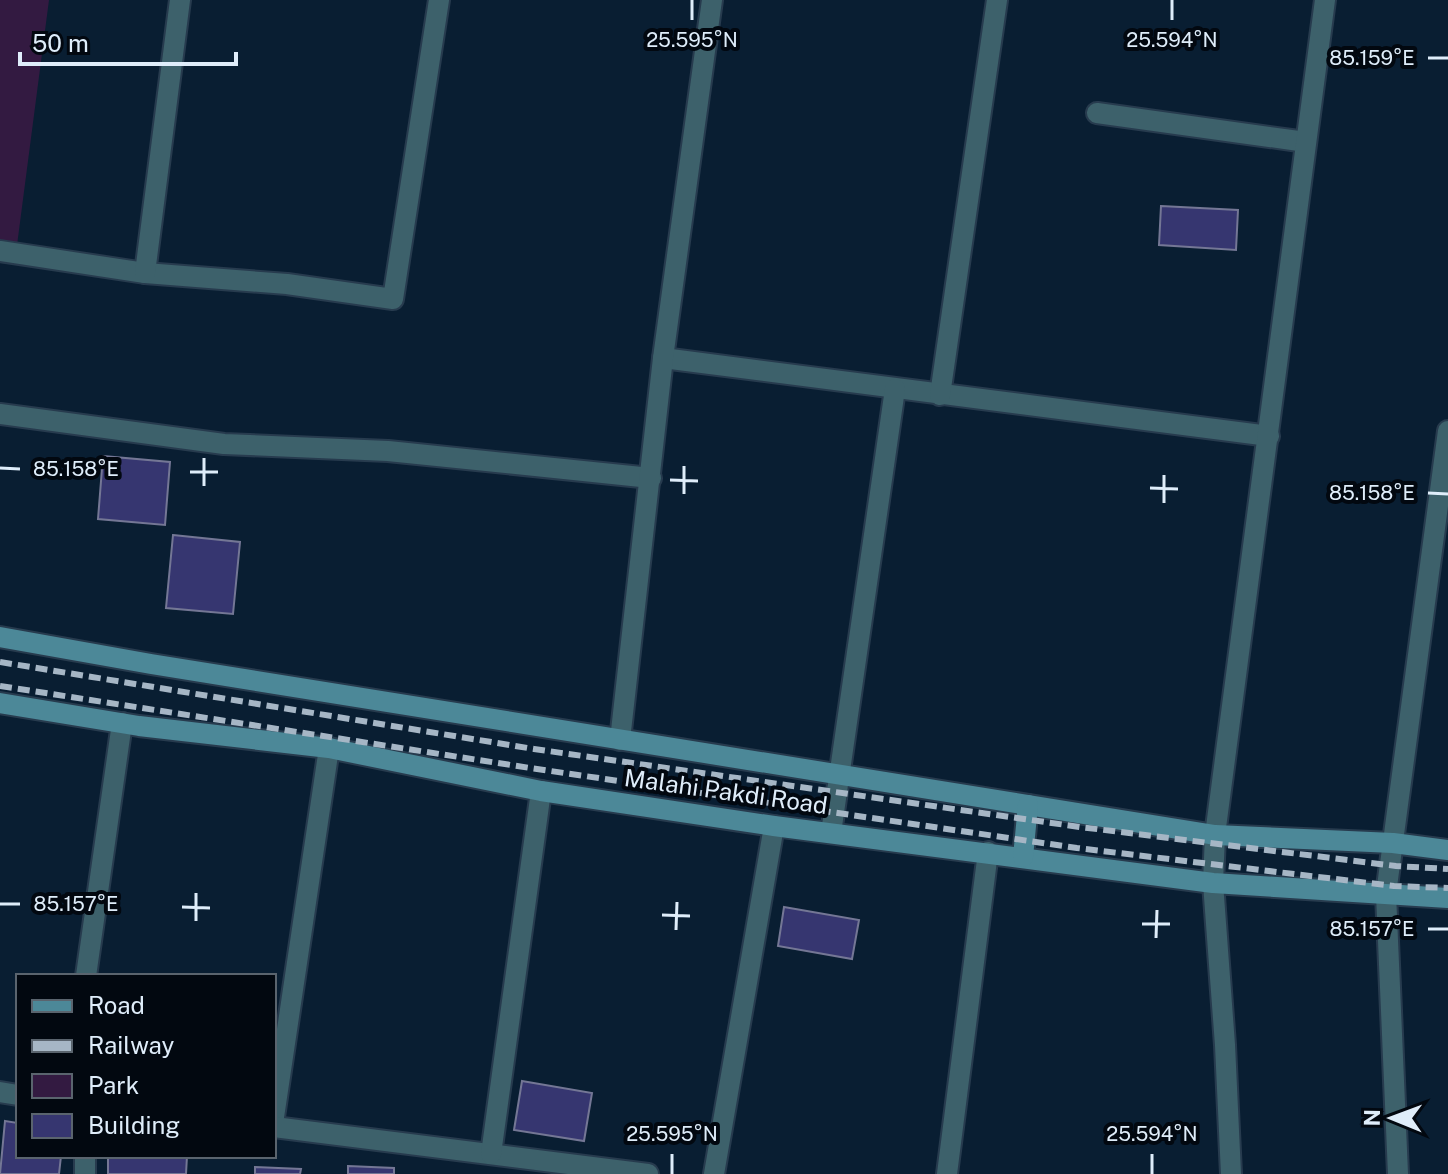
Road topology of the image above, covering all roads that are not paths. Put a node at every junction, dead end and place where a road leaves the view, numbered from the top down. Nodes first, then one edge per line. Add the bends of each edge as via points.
1 (180, 0) edge
2 (439, 0) edge
3 (712, 0) edge
4 (997, 0) edge
5 (1325, 0) edge
6 (1097, 113) dead end
7 (1306, 142) junction
8 (0, 251) edge
9 (145, 273) junction
10 (663, 358) junction
11 (895, 389) junction
12 (940, 395) junction
13 (0, 414) edge
14 (1448, 431) edge
15 (1269, 436) junction
16 (651, 478) junction
17 (0, 637) edge
18 (0, 703) edge
19 (122, 723) junction
20 (620, 740) junction
21 (329, 748) junction
22 (840, 775) junction
23 (541, 791) junction
24 (1028, 805) junction
25 (774, 826) junction
26 (831, 833) junction
27 (1215, 835) junction
28 (1393, 843) junction
29 (1448, 850) edge
30 (988, 852) junction
31 (1023, 857) junction
32 (1213, 883) junction
33 (1386, 894) junction
34 (1448, 898) edge
35 (86, 974) edge
36 (276, 1104) edge
37 (276, 1127) edge
38 (491, 1154) junction
39 (647, 1174) edge
40 (714, 1174) edge
41 (947, 1174) edge
42 (1231, 1174) edge
43 (1398, 1174) edge

1 - 9 street
2 - 9 street via 393,299
3 - 10 street
4 - 12 street
5 - 7 street
6 - 7 street
7 - 15 street
8 - 9 street
10 - 11 street
10 - 16 street
11 - 12 street
11 - 22 street
12 - 15 street
13 - 16 street via 224,444 388,451
14 - 28 street
15 - 27 street
16 - 20 street
17 - 20 main road
18 - 19 main road, Malahi Pakdi Road
19 - 21 main road, Malahi Pakdi Road
19 - 35 street
20 - 22 main road
21 - 23 main road, Malahi Pakdi Road
21 - 36 street
22 - 24 main road
22 - 26 street
23 - 25 main road, Malahi Pakdi Road
23 - 38 street
24 - 27 main road
24 - 31 main road
25 - 26 main road, Malahi Pakdi Road
25 - 40 street
26 - 30 main road, Malahi Pakdi Road
27 - 28 main road
27 - 32 street
28 - 29 main road
28 - 33 street
30 - 31 main road, Malahi Pakdi Road
30 - 41 street
31 - 32 main road, Malahi Pakdi Road
32 - 33 main road, Malahi Pakdi Road
32 - 42 street
33 - 34 main road, Malahi Pakdi Road
33 - 43 street
37 - 38 street
38 - 39 street

